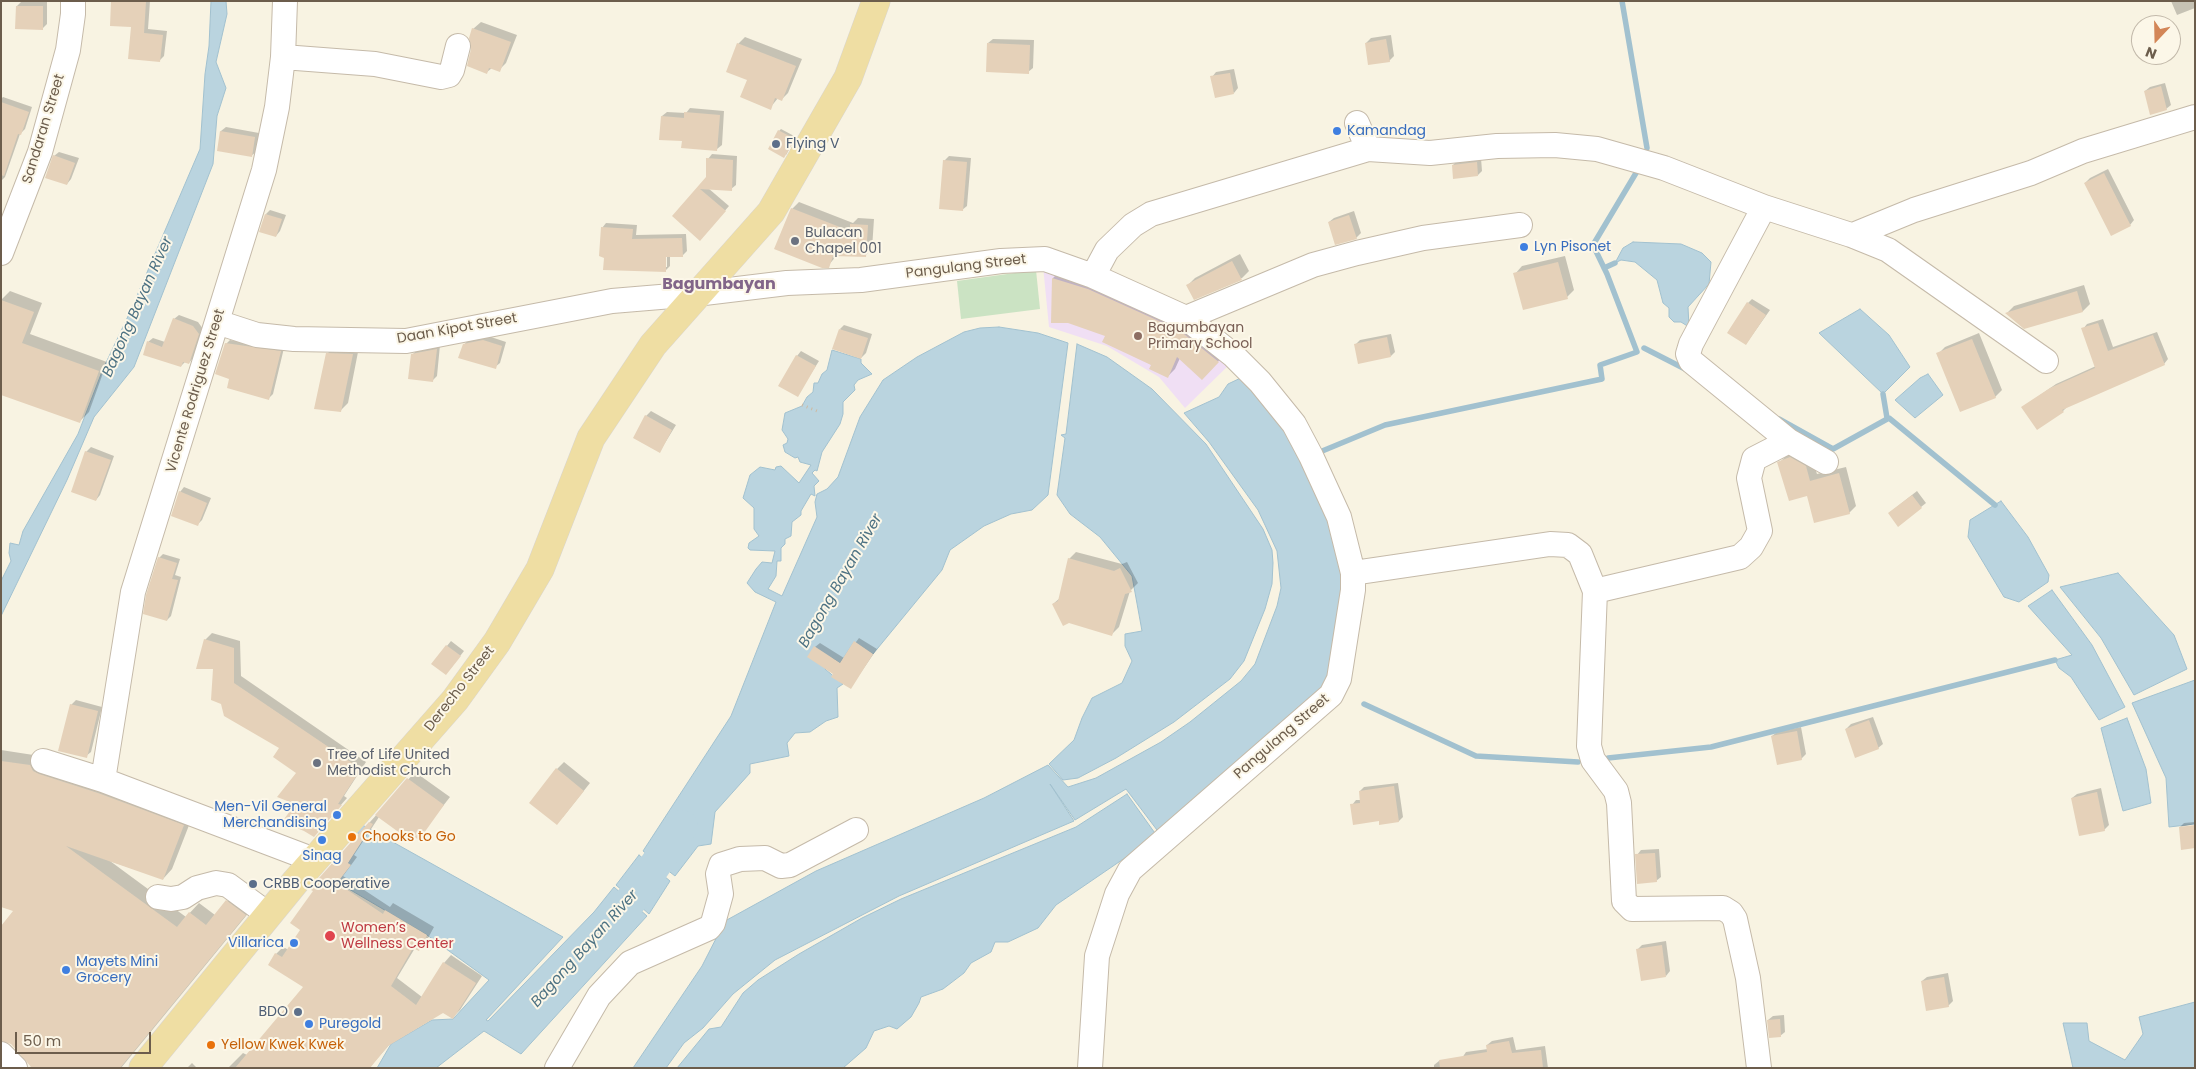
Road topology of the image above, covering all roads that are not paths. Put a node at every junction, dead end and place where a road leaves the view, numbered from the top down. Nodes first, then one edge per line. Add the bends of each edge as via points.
1 (73, 1) edge
2 (286, 1) edge
3 (876, 1) edge
4 (458, 46) dead end
5 (283, 57) junction
6 (2195, 117) edge
7 (1357, 123) dead end
8 (1368, 149) junction
9 (1764, 208) junction
10 (1520, 225) dead end
11 (1853, 235) junction
12 (1, 252) edge
13 (1093, 276) junction
14 (696, 294) junction
15 (1186, 318) junction
16 (217, 322) junction
17 (2046, 361) dead end
18 (1789, 441) junction
19 (1826, 462) dead end
20 (1353, 573) junction
21 (1595, 591) junction
22 (43, 761) dead end
23 (104, 780) junction
24 (856, 830) dead end
25 (314, 860) junction
26 (158, 897) dead end
27 (268, 914) junction
28 (1, 1054) edge
29 (15, 1068) edge
30 (143, 1068) edge
31 (557, 1068) edge
32 (1090, 1068) edge
33 (1759, 1068) edge

1 - 12 street, Sandaran Street via 68,50 40,152
2 - 5 street, Vicente Rodriguez Street
3 - 14 main road, Derecho Street via 848,78 771,212
4 - 5 street via 452,70 441,78 375,64
5 - 16 street, Vicente Rodriguez Street via 264,170
6 - 11 street via 2083,151 2031,173 1914,210
7 - 8 street
8 - 9 street via 1430,153 1507,146 1555,145 1597,149 1664,168
8 - 13 street via 1151,214 1133,225 1107,250
9 - 11 street
9 - 18 street via 1688,354 1691,361
10 - 15 street via 1440,235 1313,265
11 - 17 street via 1888,250
13 - 14 street, Pangulang Street via 1045,259 1001,261 861,280 787,283
13 - 15 street, Pangulang Street
14 - 16 street, Daan Kipot Street via 584,305 406,341 294,339 257,335
14 - 25 main road, Derecho Street via 653,345 591,438 540,569 497,642 455,700
15 - 20 street, Pangulang Street via 1233,354 1294,424 1339,516
16 - 23 street, Vicente Rodriguez Street via 133,592
18 - 19 street
18 - 21 street via 1754,459 1749,478 1760,531 1751,547 1740,557
20 - 21 street via 1550,544 1568,545 1580,554
20 - 32 street, Pangulang Street via 1339,679 1331,695 1130,870 1117,894 1097,956
21 - 33 street via 1589,746 1593,760 1616,791 1619,803 1624,901 1632,909 1723,908 1731,913 1748,978
22 - 23 street
23 - 25 street
24 - 31 street via 790,866 781,866 765,858 740,858 721,864 718,874 721,894 709,928 630,963 599,996
25 - 27 main road, Derecho Street
26 - 27 street via 183,897 197,888 216,883 228,885
27 - 30 main road, Derecho Street
28 - 29 street

